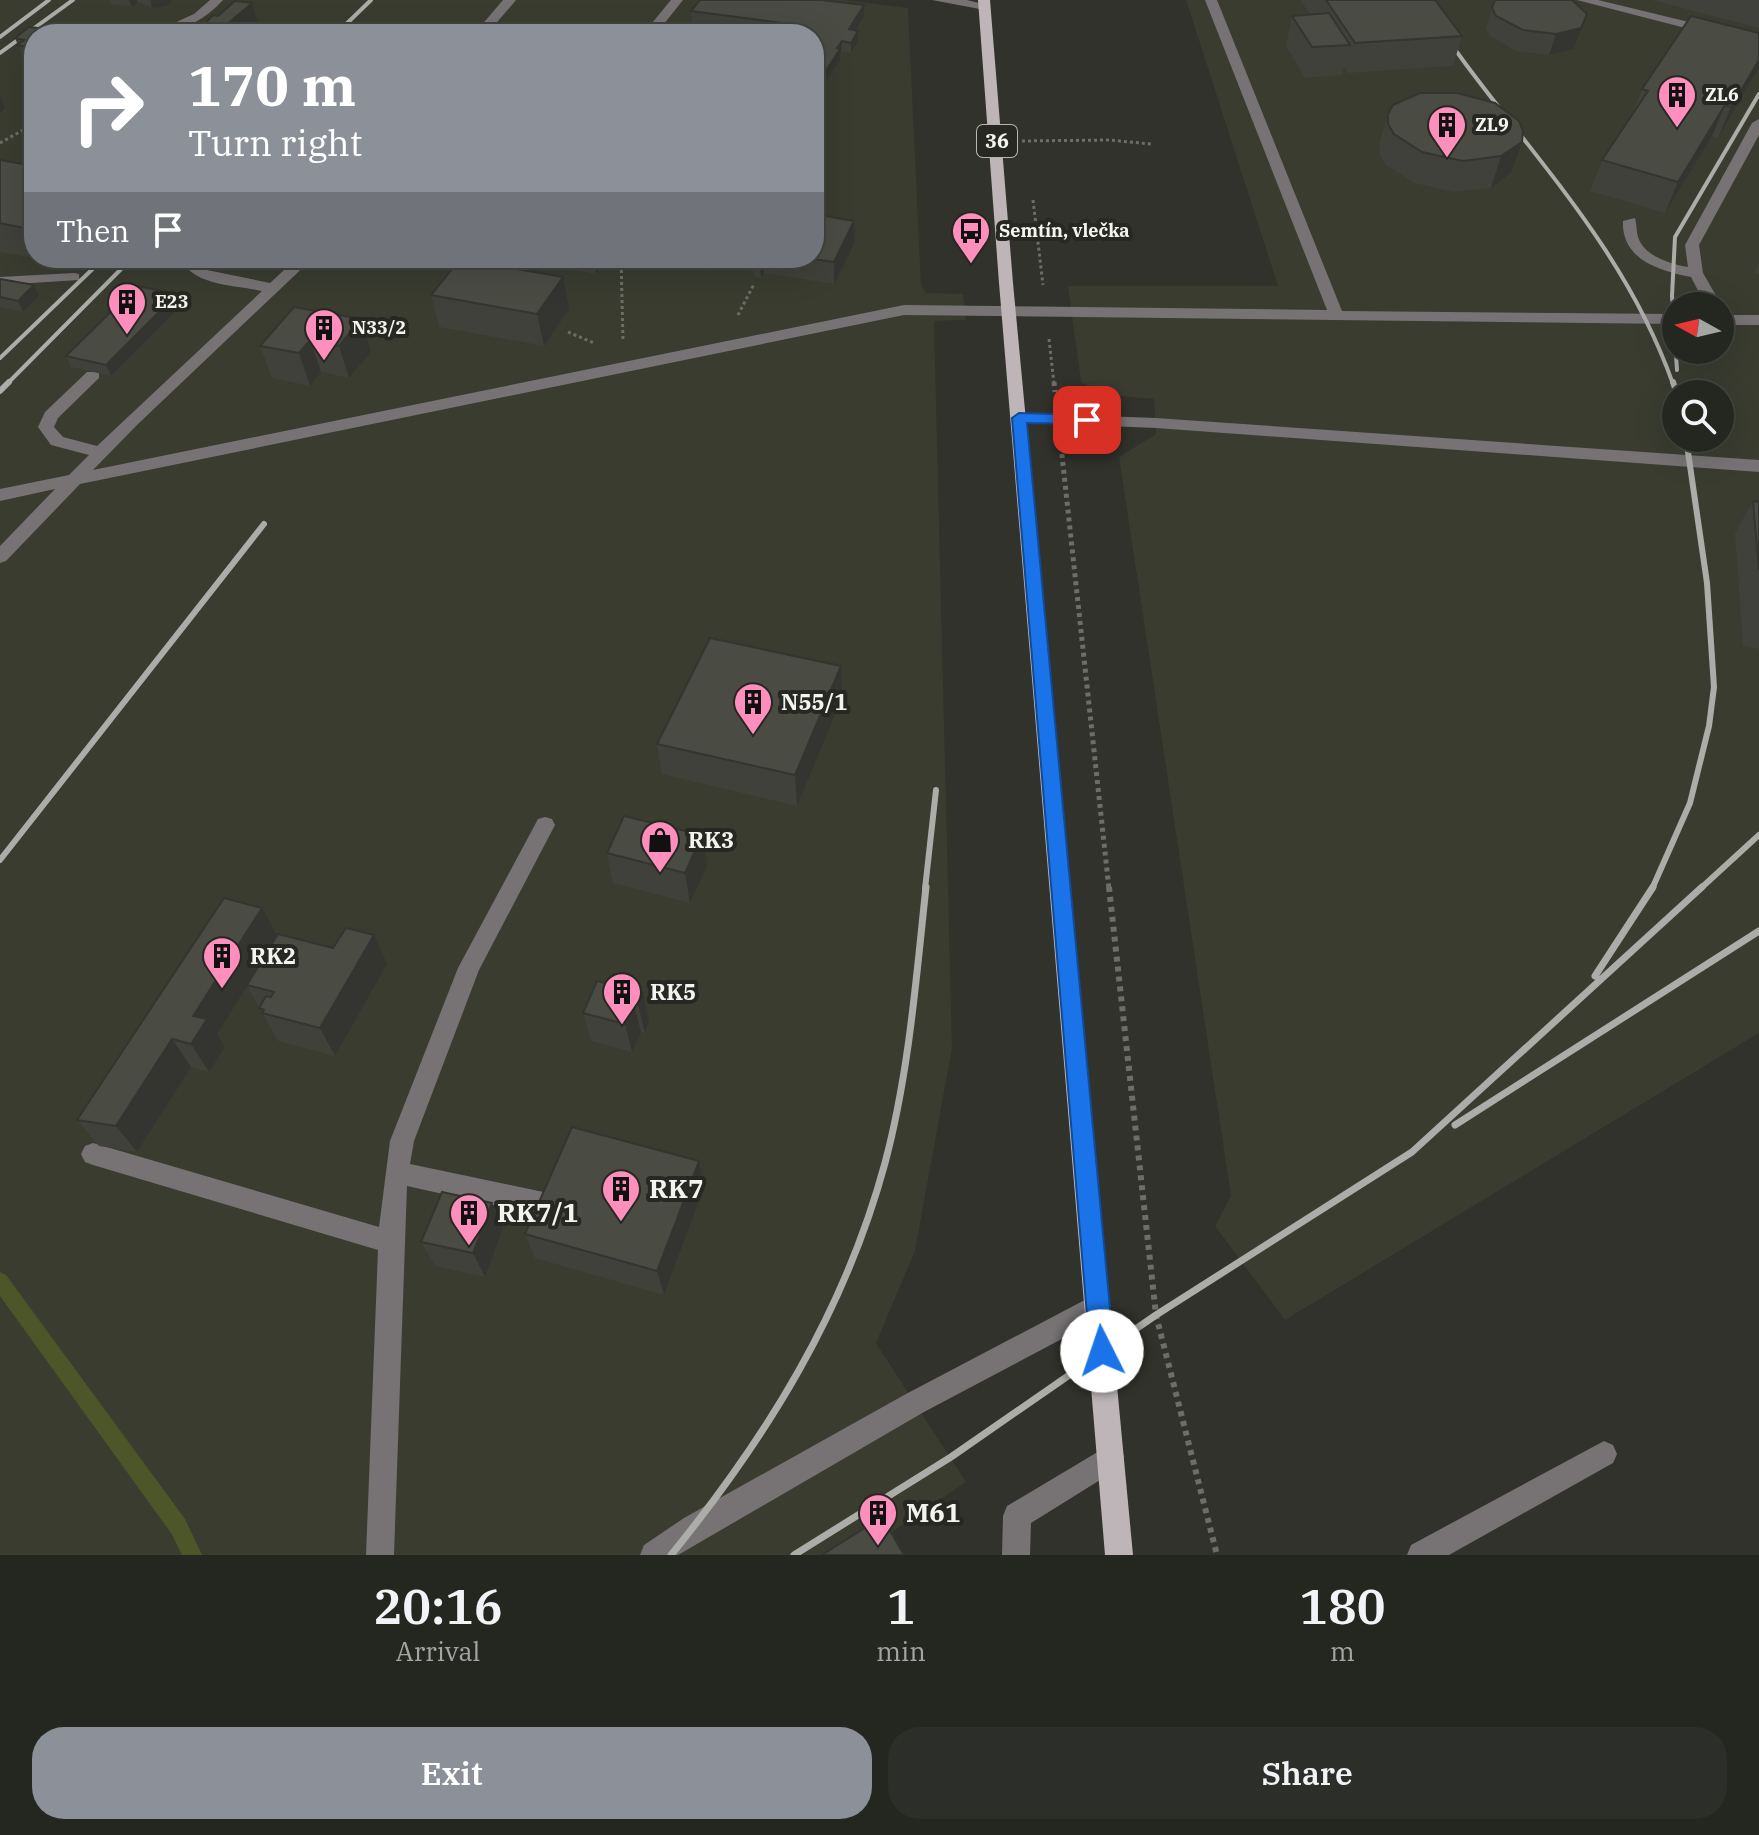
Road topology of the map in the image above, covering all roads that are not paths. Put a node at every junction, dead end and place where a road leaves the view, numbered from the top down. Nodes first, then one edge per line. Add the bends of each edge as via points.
1 (217, 0) edge
2 (510, 0) edge
3 (677, 0) edge
4 (938, 0) edge
5 (1211, 0) edge
6 (1583, 0) edge
7 (985, 3) edge
8 (181, 24) edge
9 (489, 24) edge
10 (657, 24) edge
11 (1759, 43) edge
12 (1759, 123) edge
13 (1630, 221) dead end
14 (192, 268) edge
15 (295, 268) edge
16 (1696, 273) junction
17 (74, 277) dead end
18 (0, 281) edge
19 (272, 288) junction
20 (1706, 292) edge
21 (1336, 315) junction
22 (1734, 317) edge
23 (1662, 319) edge
24 (1759, 320) edge
25 (93, 375) edge
26 (1019, 418) junction
27 (99, 452) junction
28 (1759, 466) edge
29 (72, 480) junction
30 (0, 495) edge
31 (1, 552) edge
32 (545, 825) dead end
33 (93, 1154) edge
34 (396, 1172) junction
35 (548, 1205) edge
36 (391, 1242) junction
37 (1098, 1306) junction
38 (1604, 1454) dead end
39 (1111, 1457) junction
40 (380, 1555) edge
41 (654, 1555) edge
42 (1016, 1555) edge
43 (1119, 1555) edge
44 (1421, 1555) edge

1 - 8 lane
2 - 9 lane
3 - 10 lane
4 - 7 lane
5 - 21 lane
6 - 11 lane
7 - 26 main road, 36
12 - 16 lane via 1694,239
13 - 16 lane via 1632,241 1645,255
14 - 19 lane
15 - 19 lane
16 - 20 lane
17 - 18 lane
19 - 27 lane
21 - 23 lane
21 - 29 lane via 904,310
22 - 24 lane
25 - 27 lane via 46,427 57,441
26 - 28 lane
26 - 37 main road, 36
27 - 29 lane
29 - 30 lane
29 - 31 lane
32 - 34 lane via 469,968 412,1108
33 - 36 lane
34 - 35 lane
34 - 36 lane
36 - 40 lane
37 - 39 main road, 36
37 - 41 lane via 915,1403
38 - 44 lane
39 - 42 lane via 1017,1516
39 - 43 main road, 36

